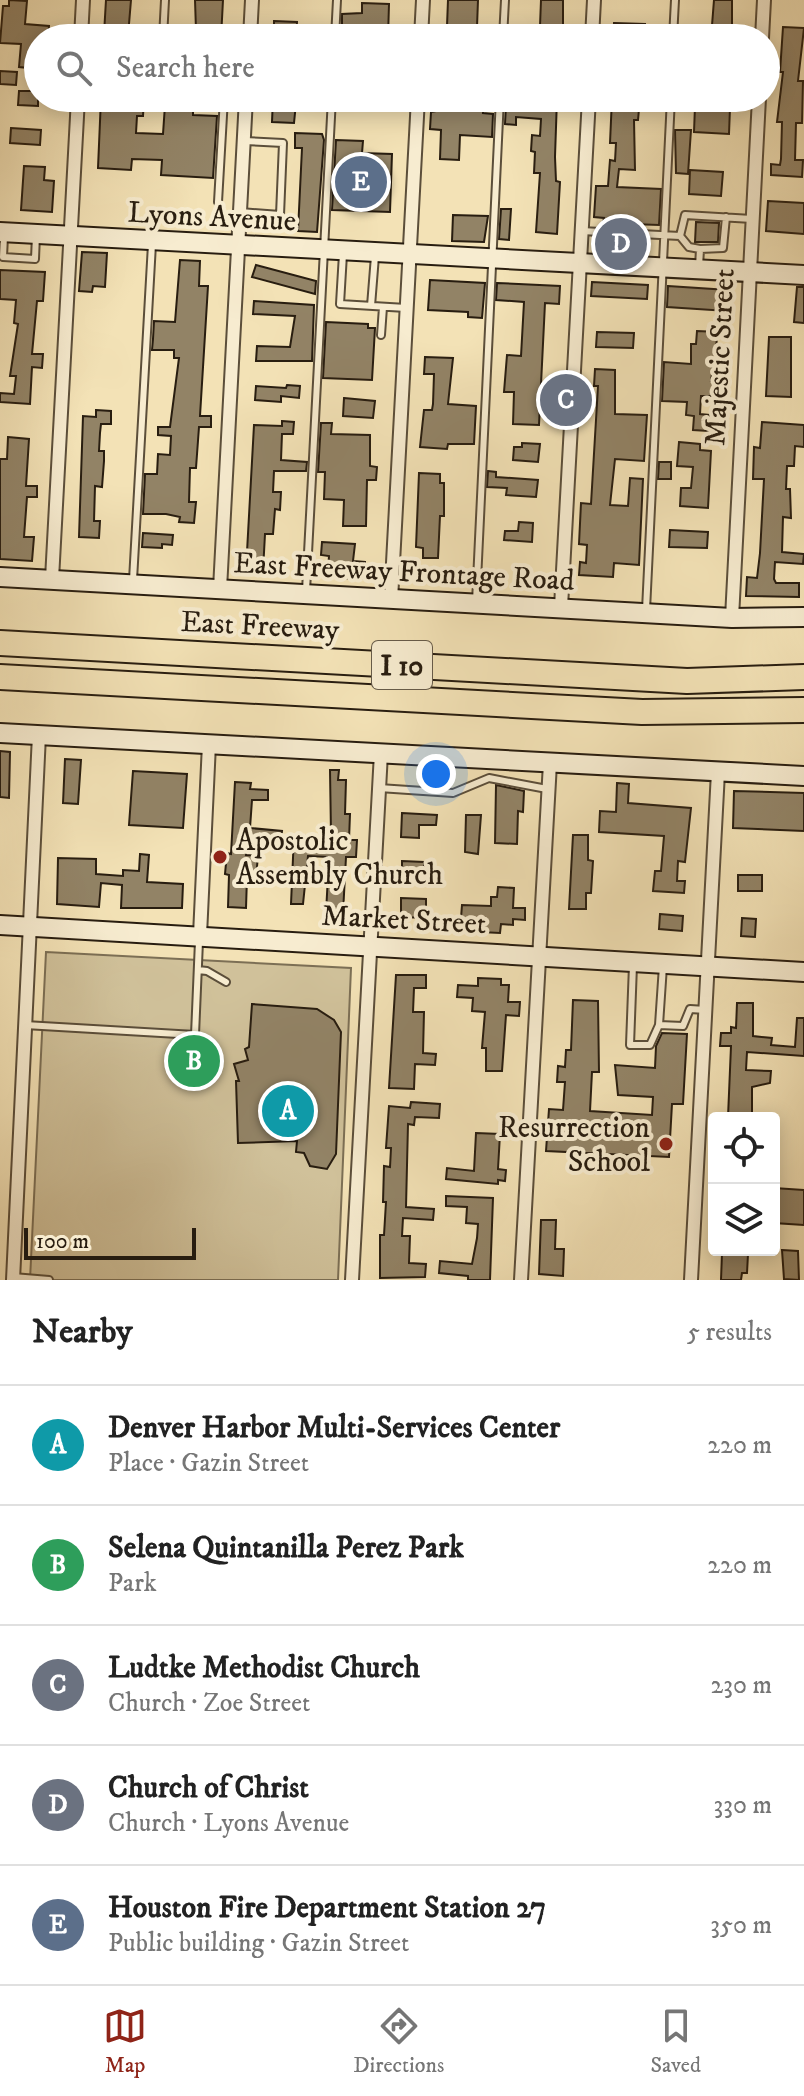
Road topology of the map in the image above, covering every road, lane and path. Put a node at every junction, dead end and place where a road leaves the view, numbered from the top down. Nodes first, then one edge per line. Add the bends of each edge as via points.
1 (83, 0) edge
2 (165, 0) edge
3 (252, 0) edge
4 (337, 0) edge
5 (423, 0) edge
6 (505, 0) edge
7 (594, 0) edge
8 (675, 0) edge
9 (764, 0) edge
10 (82, 24) edge
11 (164, 24) edge
12 (251, 24) edge
13 (336, 24) edge
14 (422, 24) edge
15 (504, 24) edge
16 (593, 24) edge
17 (674, 24) edge
18 (763, 24) edge
19 (77, 112) edge
20 (223, 112) edge
21 (245, 112) edge
22 (331, 112) edge
23 (417, 112) edge
24 (499, 112) edge
25 (588, 112) edge
26 (670, 112) edge
27 (758, 112) edge
28 (244, 141) junction
29 (218, 202) dead end
30 (240, 212) junction
31 (726, 217) junction
32 (753, 219) junction
33 (581, 231) junction
34 (2, 232) edge
35 (664, 235) junction
36 (71, 236) junction
37 (680, 236) junction
38 (152, 240) junction
39 (238, 245) junction
40 (324, 249) junction
41 (700, 249) junction
42 (343, 251) junction
43 (376, 252) junction
44 (409, 254) junction
45 (492, 259) junction
46 (580, 263) junction
47 (663, 268) junction
48 (699, 270) junction
49 (750, 273) junction
50 (804, 275) edge
51 (371, 306) junction
52 (383, 307) junction
53 (406, 308) junction
54 (381, 335) dead end
55 (0, 577) edge
56 (52, 579) junction
57 (133, 583) junction
58 (220, 589) junction
59 (306, 594) junction
60 (391, 600) junction
61 (476, 604) junction
62 (561, 607) junction
63 (646, 613) junction
64 (804, 617) edge
65 (732, 618) junction
66 (0, 643) edge
67 (0, 677) edge
68 (804, 677) edge
69 (804, 710) edge
70 (0, 733) edge
71 (39, 735) junction
72 (209, 744) junction
73 (381, 753) junction
74 (550, 763) junction
75 (718, 772) junction
76 (804, 776) edge
77 (379, 788) junction
78 (548, 789) junction
79 (0, 925) edge
80 (30, 926) junction
81 (200, 935) junction
82 (370, 945) junction
83 (539, 956) junction
84 (633, 961) junction
85 (663, 963) junction
86 (708, 966) junction
87 (198, 970) junction
88 (804, 972) edge
89 (226, 982) dead end
90 (706, 1010) junction
91 (25, 1025) junction
92 (659, 1025) junction
93 (9, 1278) edge
94 (49, 1280) edge
95 (352, 1280) edge
96 (521, 1280) edge
97 (691, 1280) edge

1 - 10 street
2 - 11 lane
3 - 12 street
4 - 13 lane
5 - 14 street
6 - 15 lane
7 - 16 street
8 - 17 lane
9 - 18 street
19 - 36 street
20 - 29 lane
21 - 28 street
22 - 40 lane
23 - 44 street
24 - 45 lane
25 - 33 street
26 - 35 lane
27 - 32 street, Majestic Street
28 - 30 street
28 - 30 lane via 283,143 280,215
30 - 39 street
31 - 32 lane
31 - 37 lane via 685,215
31 - 41 lane via 723,248
32 - 49 street, Majestic Street
33 - 35 lane
33 - 46 street
34 - 36 street, Lyons Avenue
35 - 37 lane
35 - 47 lane
36 - 38 street, Lyons Avenue
36 - 56 street
37 - 41 lane via 689,247
38 - 39 street, Lyons Avenue
38 - 57 lane
39 - 40 street, Lyons Avenue
39 - 58 street
40 - 42 street, Lyons Avenue
40 - 59 lane
41 - 48 lane
42 - 43 street, Lyons Avenue
42 - 51 lane via 340,304
43 - 44 street, Lyons Avenue
43 - 51 lane
44 - 45 street, Lyons Avenue
44 - 53 street
45 - 46 street, Lyons Avenue
45 - 61 lane
46 - 47 street, Lyons Avenue
46 - 62 street
47 - 48 street, Lyons Avenue
47 - 63 lane
48 - 49 street, Lyons Avenue
49 - 50 street, Lyons Avenue
49 - 65 street, Majestic Street
51 - 52 lane
52 - 53 lane
52 - 54 lane
53 - 60 street
55 - 56 street, East Freeway Frontage Road
56 - 57 street, East Freeway Frontage Road
57 - 58 street, East Freeway Frontage Road
58 - 59 street, East Freeway Frontage Road
59 - 60 street, East Freeway Frontage Road
60 - 61 street, East Freeway Frontage Road
61 - 62 street, East Freeway Frontage Road
62 - 63 street, East Freeway Frontage Road
63 - 65 street, East Freeway Frontage Road
64 - 65 street, East Freeway Frontage Road
66 - 68 highway, East Freeway / I 10 via 687,681
67 - 69 highway, I 10 via 642,712
70 - 71 street
71 - 72 street
71 - 80 street
72 - 73 street
72 - 81 street
73 - 74 street
73 - 77 street
74 - 75 street
74 - 78 street
75 - 76 street
75 - 86 street
77 - 78 lane via 453,793 489,778
77 - 82 street
78 - 83 street
79 - 80 street, Market Street
80 - 81 street, Market Street
80 - 91 street
81 - 82 street, Market Street
81 - 87 lane
82 - 83 street, Market Street
82 - 95 street
83 - 84 street, Market Street
83 - 96 street
84 - 85 street, Market Street
84 - 92 lane via 630,1045 650,1045
85 - 86 street, Market Street
85 - 92 lane
86 - 88 street, Market Street
86 - 90 street
87 - 89 lane
87 - 91 lane via 195,1035
90 - 92 lane via 690,1009 683,1026
90 - 97 street
91 - 93 street
93 - 94 lane

